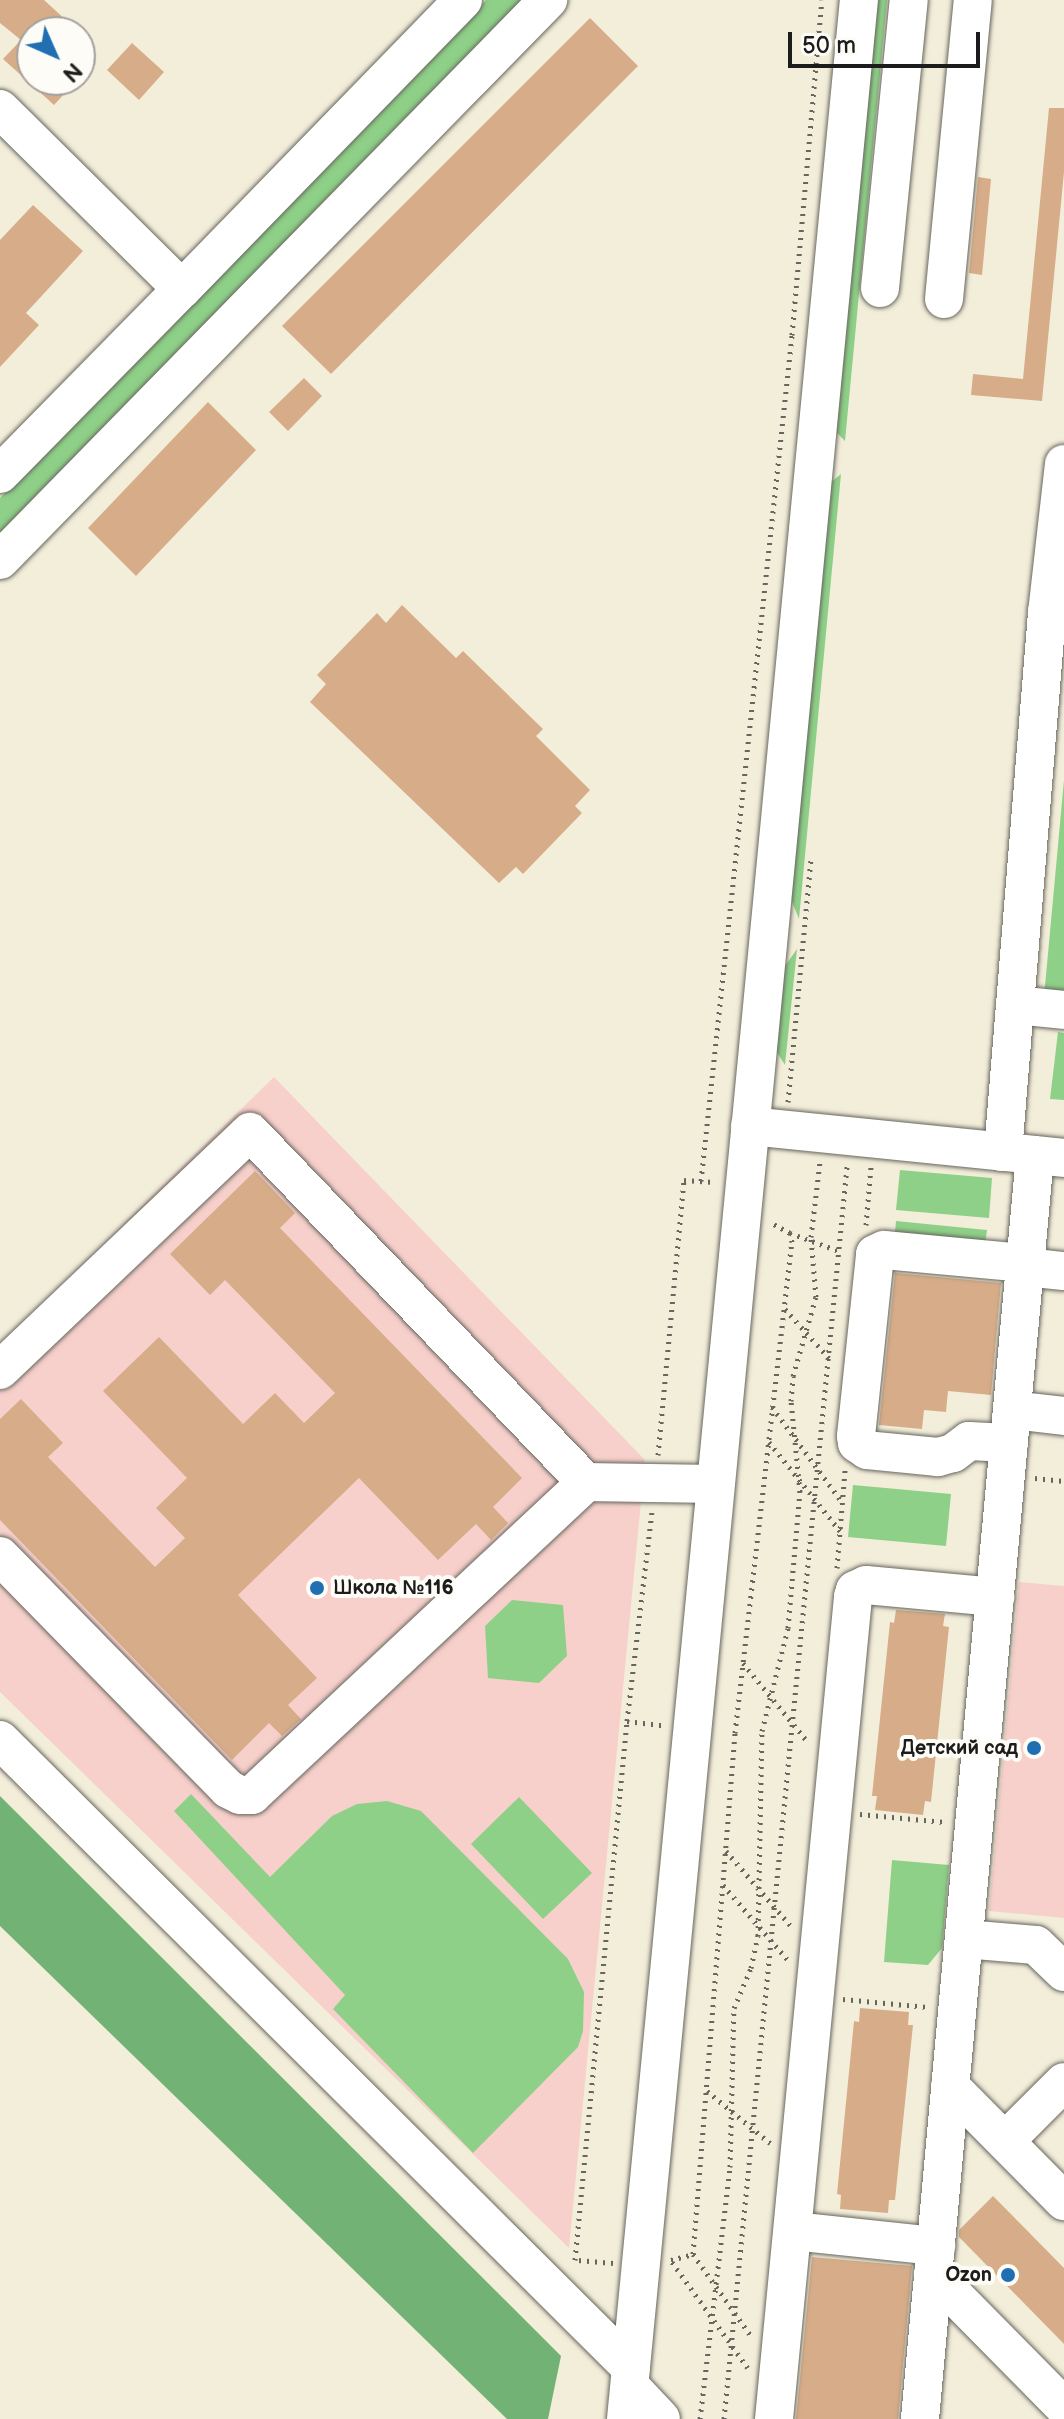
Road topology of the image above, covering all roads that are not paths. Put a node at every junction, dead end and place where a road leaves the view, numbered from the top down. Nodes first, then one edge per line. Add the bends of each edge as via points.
1 (463, 0) edge
2 (548, 0) edge
3 (859, 0) edge
4 (909, 0) edge
5 (973, 0) edge
6 (0, 109) edge
7 (880, 288) dead end
8 (182, 289) junction
9 (944, 299) dead end
10 (1064, 464) edge
11 (0, 474) edge
12 (0, 560) edge
13 (1056, 622) edge
14 (1015, 1005) junction
15 (1064, 1010) edge
16 (750, 1126) junction
17 (1034, 1155) edge
18 (1025, 1265) junction
19 (1064, 1271) edge
20 (0, 1370) edge
21 (1064, 1416) edge
22 (1010, 1427) junction
23 (586, 1482) junction
24 (715, 1484) junction
25 (0, 1556) edge
26 (995, 1597) junction
27 (0, 1740) edge
28 (964, 1939) junction
29 (1064, 1972) edge
30 (1064, 2082) edge
31 (950, 2086) junction
32 (1005, 2141) junction
33 (1064, 2201) edge
34 (793, 2231) junction
35 (934, 2260) junction
36 (649, 2263) junction
37 (567, 2304) junction
38 (629, 2391) edge
39 (1064, 2407) edge
40 (661, 2419) edge
41 (774, 2419) edge
42 (920, 2419) edge

1 - 8 street
2 - 12 street
3 - 16 street
4 - 7 street
5 - 9 street
6 - 8 street
8 - 11 street
10 - 13 street
13 - 14 street
14 - 15 street
14 - 17 street
16 - 17 street via 836,1144
16 - 24 street
17 - 18 street
18 - 19 street
18 - 22 street
18 - 22 street via 884,1250 875,1254 856,1436 867,1450 938,1457
20 - 23 street via 250,1132
21 - 22 street
22 - 26 street
23 - 24 street
23 - 25 street via 252,1795 228,1789
24 - 36 street
26 - 28 street
26 - 34 street via 866,1585 855,1590
27 - 37 street
28 - 29 street via 1036,1945
28 - 31 street
30 - 32 street
31 - 32 street
31 - 35 street
32 - 33 street
34 - 35 street
34 - 41 street
35 - 39 street
35 - 42 street
36 - 37 street via 622,2303 605,2311
36 - 38 street
37 - 38 street
38 - 40 street

